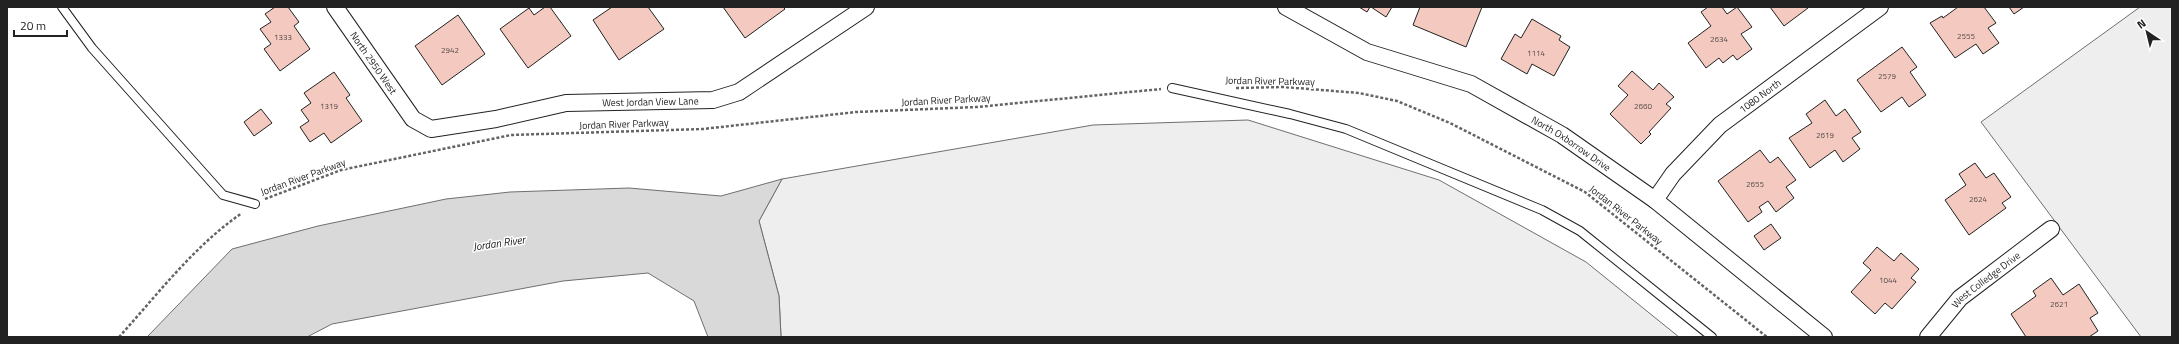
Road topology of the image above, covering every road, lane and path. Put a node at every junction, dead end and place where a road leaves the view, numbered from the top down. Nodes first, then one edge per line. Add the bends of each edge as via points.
1 (62, 7) edge
2 (335, 7) edge
3 (866, 7) edge
4 (1286, 7) edge
5 (1880, 7) edge
6 (848, 12) edge
7 (1172, 88) joint
8 (1232, 88) dead end
9 (413, 119) joint
10 (1656, 200) junction
11 (255, 204) junction
12 (2051, 229) dead end
13 (119, 337) edge
14 (1712, 337) edge
15 (1767, 337) edge
16 (1824, 337) edge
17 (1928, 337) edge

1 - 11 lane via 92,48 224,194
2 - 9 street, North 2950 West
3 - 6 street, West Jordan View Lane
4 - 10 street, North Oxborrow Drive via 1367,52 1471,84 1562,134
5 - 10 street, 1080 North via 1720,125 1673,174
6 - 9 street, West Jordan View Lane via 739,92 713,100 566,103 496,119 430,128
7 - 11 path, Jordan River Parkway via 977,107 856,112 703,130 511,135 341,170
7 - 14 lane via 1346,129 1542,210 1580,231
8 - 15 path, Jordan River Parkway via 1284,87 1359,93 1397,102 1450,123 1585,192
10 - 16 street, North Oxborrow Drive
11 - 13 path, Jordan River Parkway via 227,223 192,256
12 - 17 street, West Colledge Drive via 1960,298

